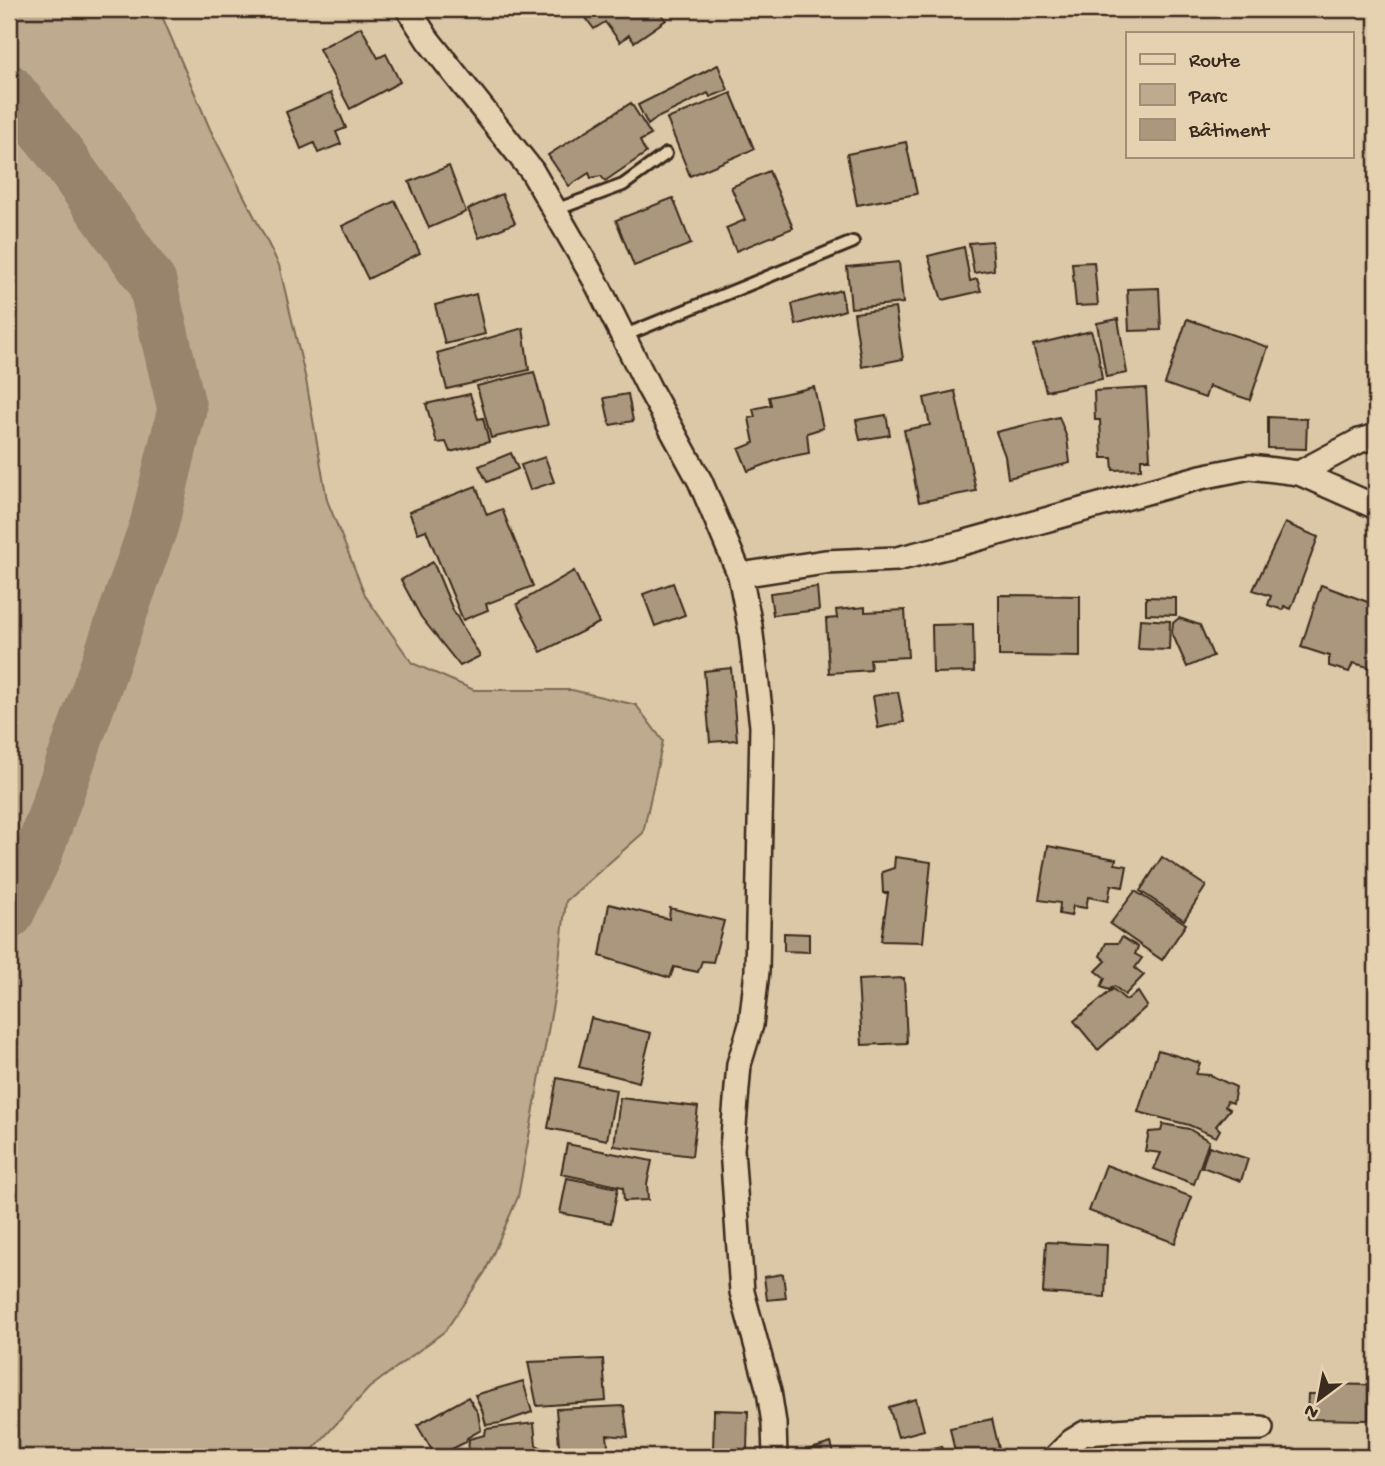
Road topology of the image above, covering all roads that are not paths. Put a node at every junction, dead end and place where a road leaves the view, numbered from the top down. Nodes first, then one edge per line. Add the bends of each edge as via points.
1 (408, 9) edge
2 (667, 154) dead end
3 (555, 210) junction
4 (853, 242) dead end
5 (623, 336) junction
6 (1376, 436) edge
7 (1299, 473) junction
8 (1376, 507) edge
9 (740, 575) junction
10 (1261, 1428) dead end
11 (775, 1457) edge
12 (1056, 1457) edge

1 - 3 street via 532,171
2 - 3 lane via 623,185
3 - 5 street
4 - 5 lane
5 - 9 street via 700,481
6 - 7 street
7 - 8 street
7 - 9 street via 1251,467 897,559 825,562
9 - 11 street via 756,665 761,739 756,981 740,1064 732,1149 742,1292 769,1391
10 - 12 street via 1085,1433

